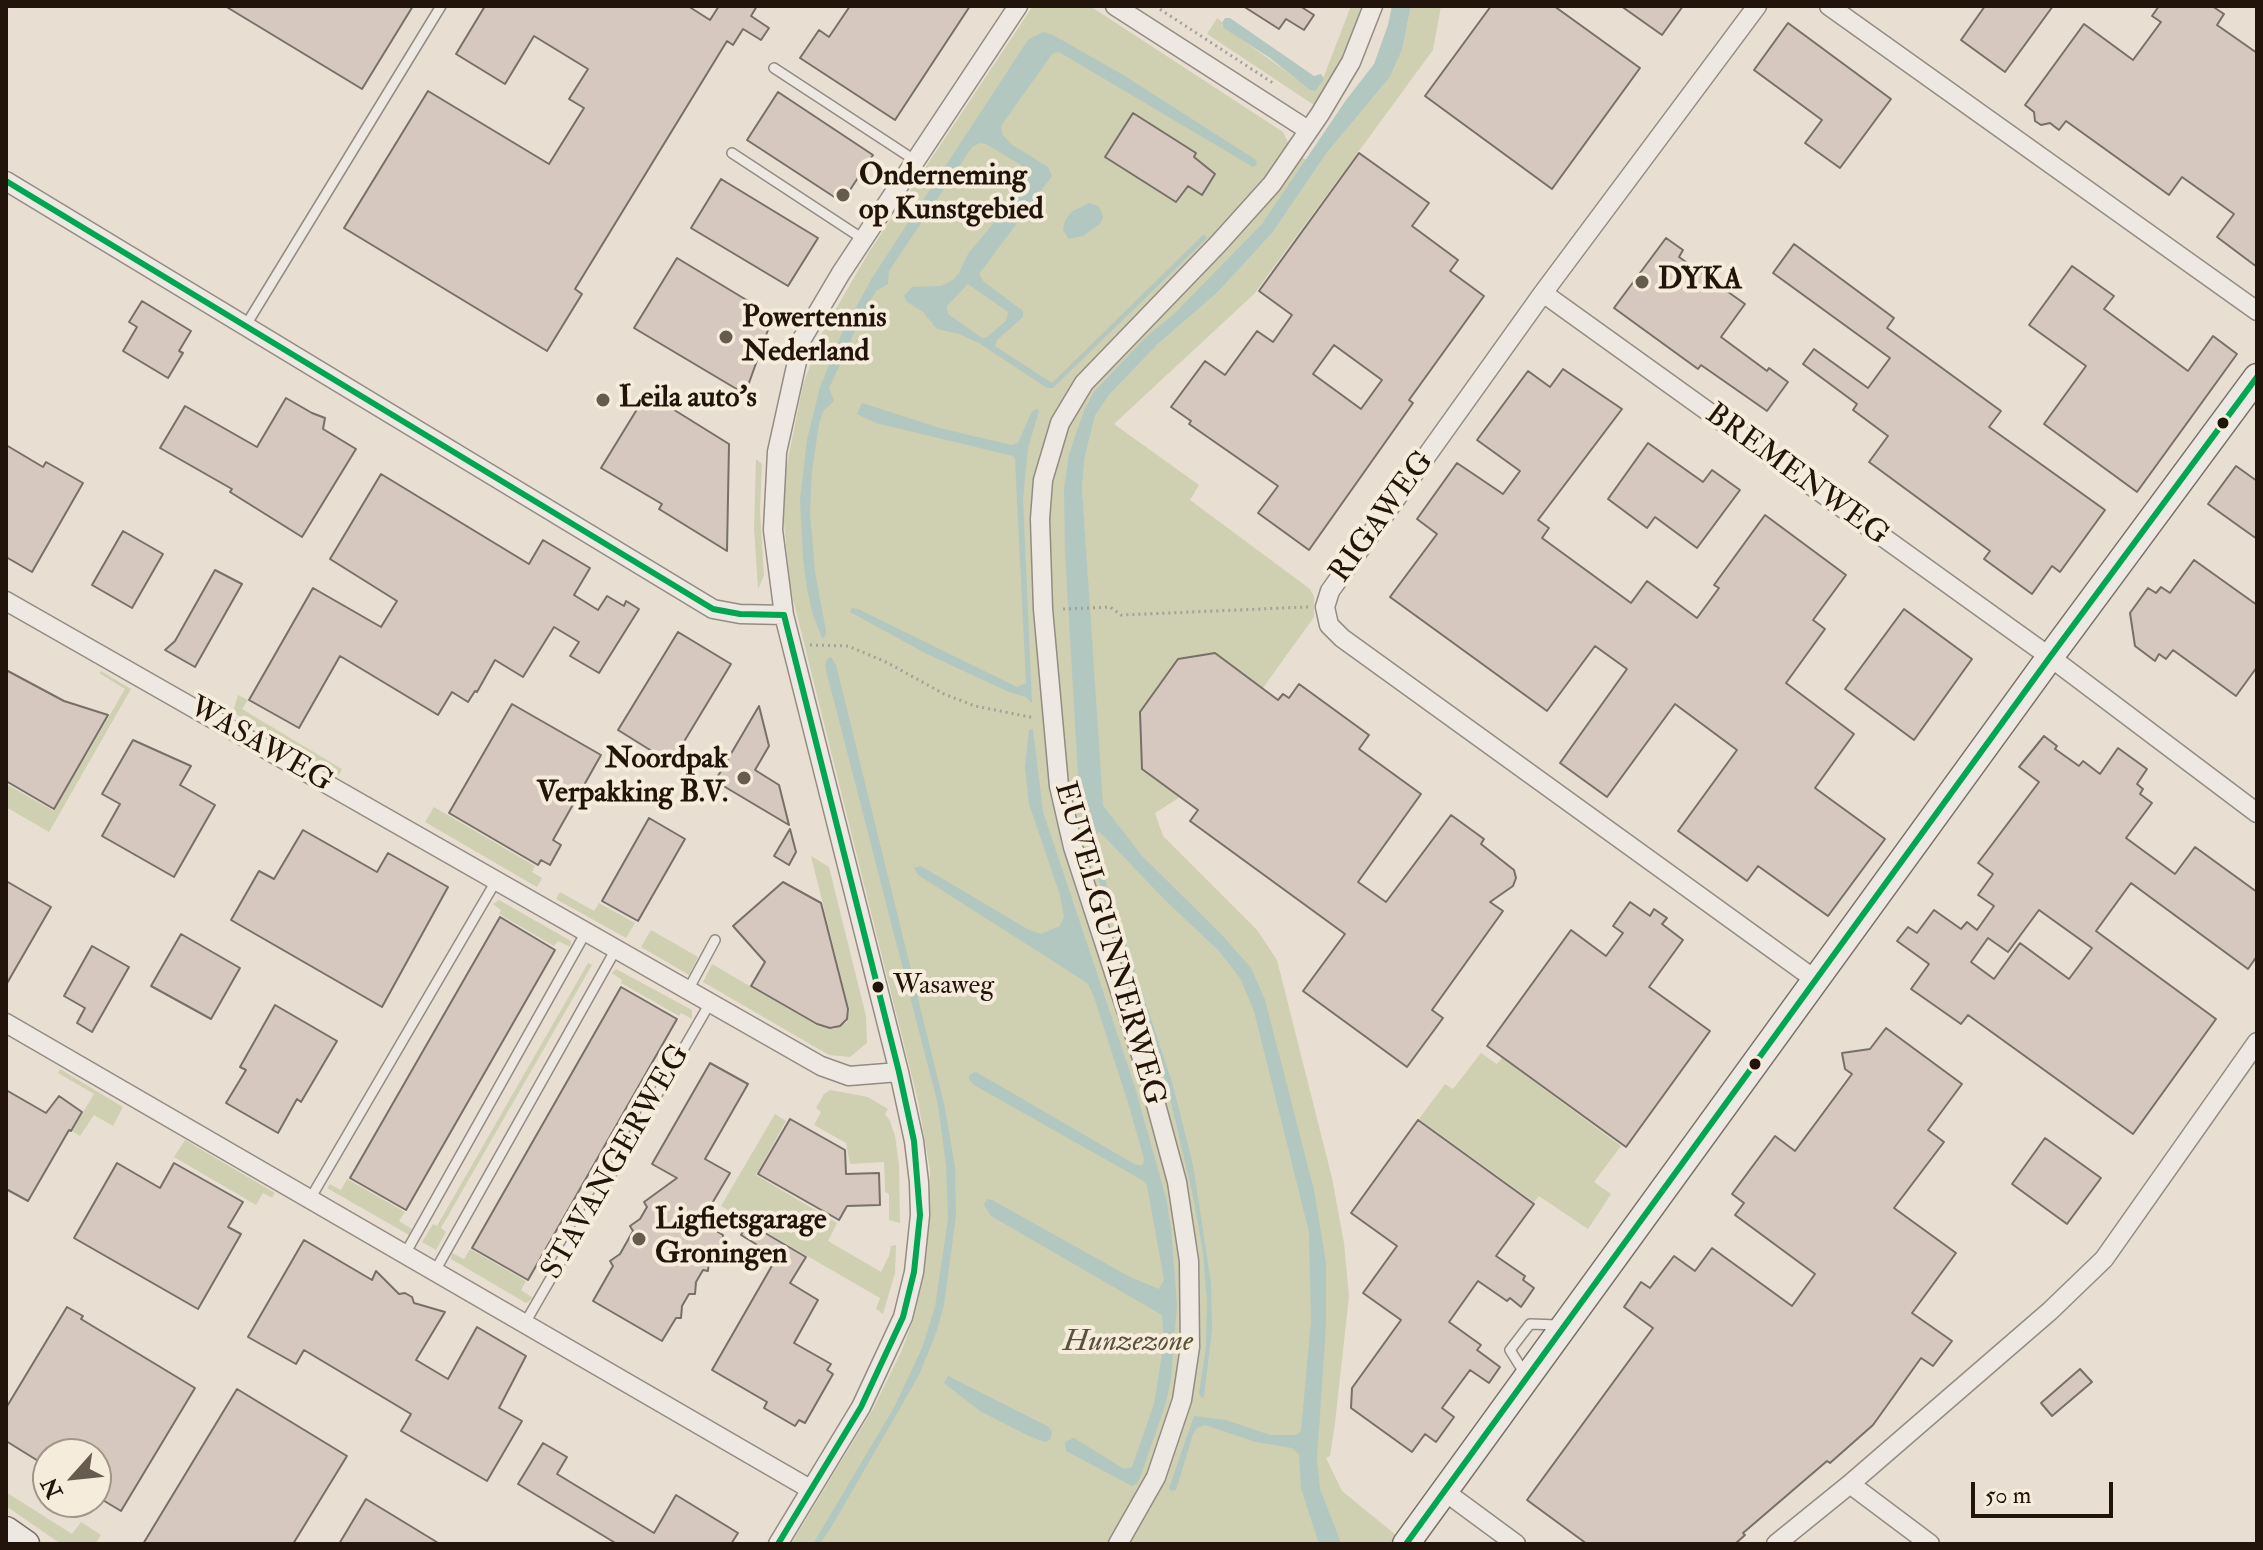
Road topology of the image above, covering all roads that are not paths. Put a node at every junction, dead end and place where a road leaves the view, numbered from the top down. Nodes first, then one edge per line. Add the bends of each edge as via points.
1 (441, 6) edge
2 (1018, 6) edge
3 (1115, 6) edge
4 (1373, 6) edge
5 (1757, 6) edge
6 (1829, 6) edge
7 (774, 68) dead end
8 (1308, 130) junction
9 (732, 153) dead end
10 (916, 161) junction
11 (6, 181) edge
12 (863, 239) junction
13 (1543, 293) junction
14 (2257, 311) edge
15 (246, 325) junction
16 (2257, 377) edge
17 (6, 601) edge
18 (784, 615) junction
19 (2050, 657) junction
20 (2257, 813) edge
21 (496, 881) junction
22 (586, 932) junction
23 (715, 940) dead end
24 (616, 949) junction
25 (1817, 981) junction
26 (688, 990) junction
27 (710, 1003) junction
28 (6, 1023) edge
29 (2257, 1042) edge
30 (899, 1072) junction
31 (310, 1199) junction
32 (405, 1254) junction
33 (435, 1271) junction
34 (525, 1323) junction
35 (1850, 1484) junction
36 (810, 1489) junction
37 (1444, 1491) junction
38 (6, 1530) edge
39 (26, 1544) edge
40 (778, 1544) edge
41 (1118, 1544) edge
42 (1406, 1544) edge
43 (1516, 1544) edge
44 (1776, 1544) edge
45 (1930, 1544) edge

1 - 15 lane
2 - 10 street
3 - 8 street
4 - 8 street, EUVELGUNNERWEG via 1351,62
5 - 13 street, RIGAWEG
6 - 14 street
7 - 10 lane
8 - 41 street, EUVELGUNNERWEG via 1272,184 1084,383 1060,423 1040,499 1043,609 1059,786 1073,847 1151,1086 1177,1182 1189,1261 1190,1347 1182,1400 1156,1477
9 - 12 lane
10 - 12 street
11 - 15 street
12 - 18 street via 802,339 777,452 773,530
13 - 19 street, BREMENWEG
13 - 25 street, RIGAWEG via 1330,591 1325,607 1329,625
15 - 18 street via 713,609
16 - 19 street
17 - 21 street, WASAWEG
18 - 30 street
19 - 20 street, BREMENWEG
19 - 25 street
21 - 22 street, WASAWEG
21 - 31 lane
22 - 24 street, WASAWEG
22 - 32 lane
23 - 26 lane
24 - 26 street, WASAWEG
24 - 33 lane
25 - 37 street
26 - 27 street, WASAWEG
27 - 30 street, WASAWEG via 821,1066 849,1076
27 - 34 lane, STAVANGERWEG
28 - 31 street
29 - 35 street via 2104,1259
30 - 36 street via 919,1182 914,1272 903,1317 861,1407
31 - 32 street
32 - 33 street
33 - 34 street
34 - 36 street
35 - 44 street
35 - 45 street
36 - 40 street
37 - 42 street
37 - 43 street
38 - 39 street

